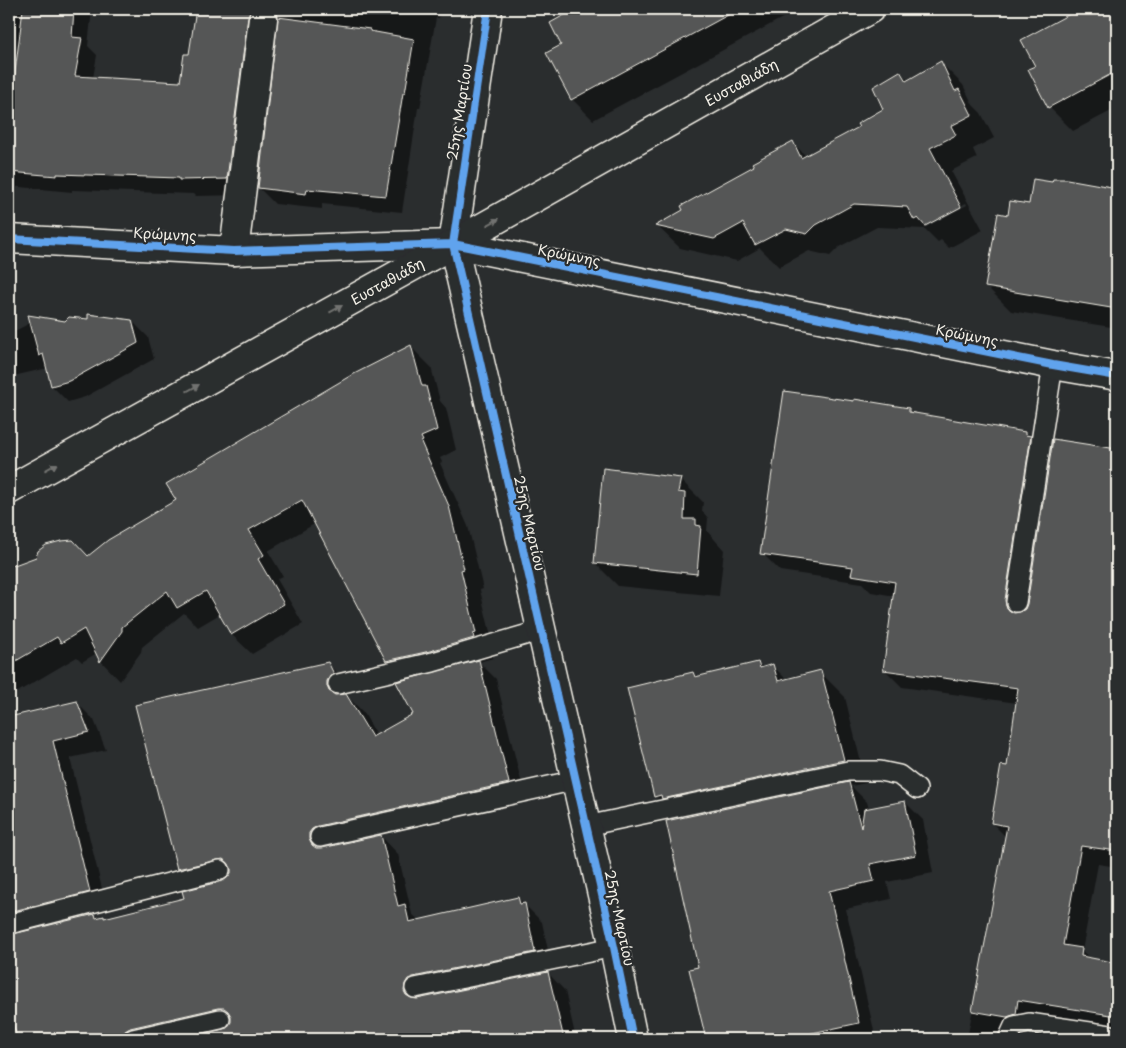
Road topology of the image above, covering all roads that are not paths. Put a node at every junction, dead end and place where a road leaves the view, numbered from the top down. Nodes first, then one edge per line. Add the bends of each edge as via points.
1 (488, 9) edge
2 (870, 9) edge
3 (263, 19) dead end
4 (9, 239) edge
5 (453, 244) junction
6 (234, 250) junction
7 (1053, 365) junction
8 (1117, 376) edge
9 (9, 490) edge
10 (1016, 602) dead end
11 (542, 630) junction
12 (338, 684) dead end
13 (576, 780) junction
14 (917, 789) dead end
15 (586, 826) junction
16 (320, 837) dead end
17 (220, 870) dead end
18 (9, 924) edge
19 (614, 947) junction
20 (415, 988) dead end
21 (220, 1019) dead end
22 (1117, 1036) edge
23 (134, 1039) edge
24 (633, 1039) edge
25 (1008, 1039) edge

1 - 5 street, 25ης Μαρτίου
5 -> 2 street, Ευσταθιάδη
3 - 6 street
4 - 6 street, Κρώμνης
5 - 6 street, Κρώμνης
5 - 7 street, Κρώμνης
9 -> 5 street, Ευσταθιάδη
5 - 11 street, 25ης Μαρτίου
7 - 8 street, Κρώμνης
7 - 10 lane
11 - 12 lane via 433,662
11 - 13 street, 25ης Μαρτίου
13 - 15 street, 25ης Μαρτίου
13 - 16 lane
14 - 15 lane via 899,775 880,770 848,771
15 - 19 street, 25ης Μαρτίου
17 - 18 lane
19 - 20 lane
19 - 24 street, 25ης Μαρτίου
21 - 23 lane
22 - 25 lane via 1029,1024 1014,1026

